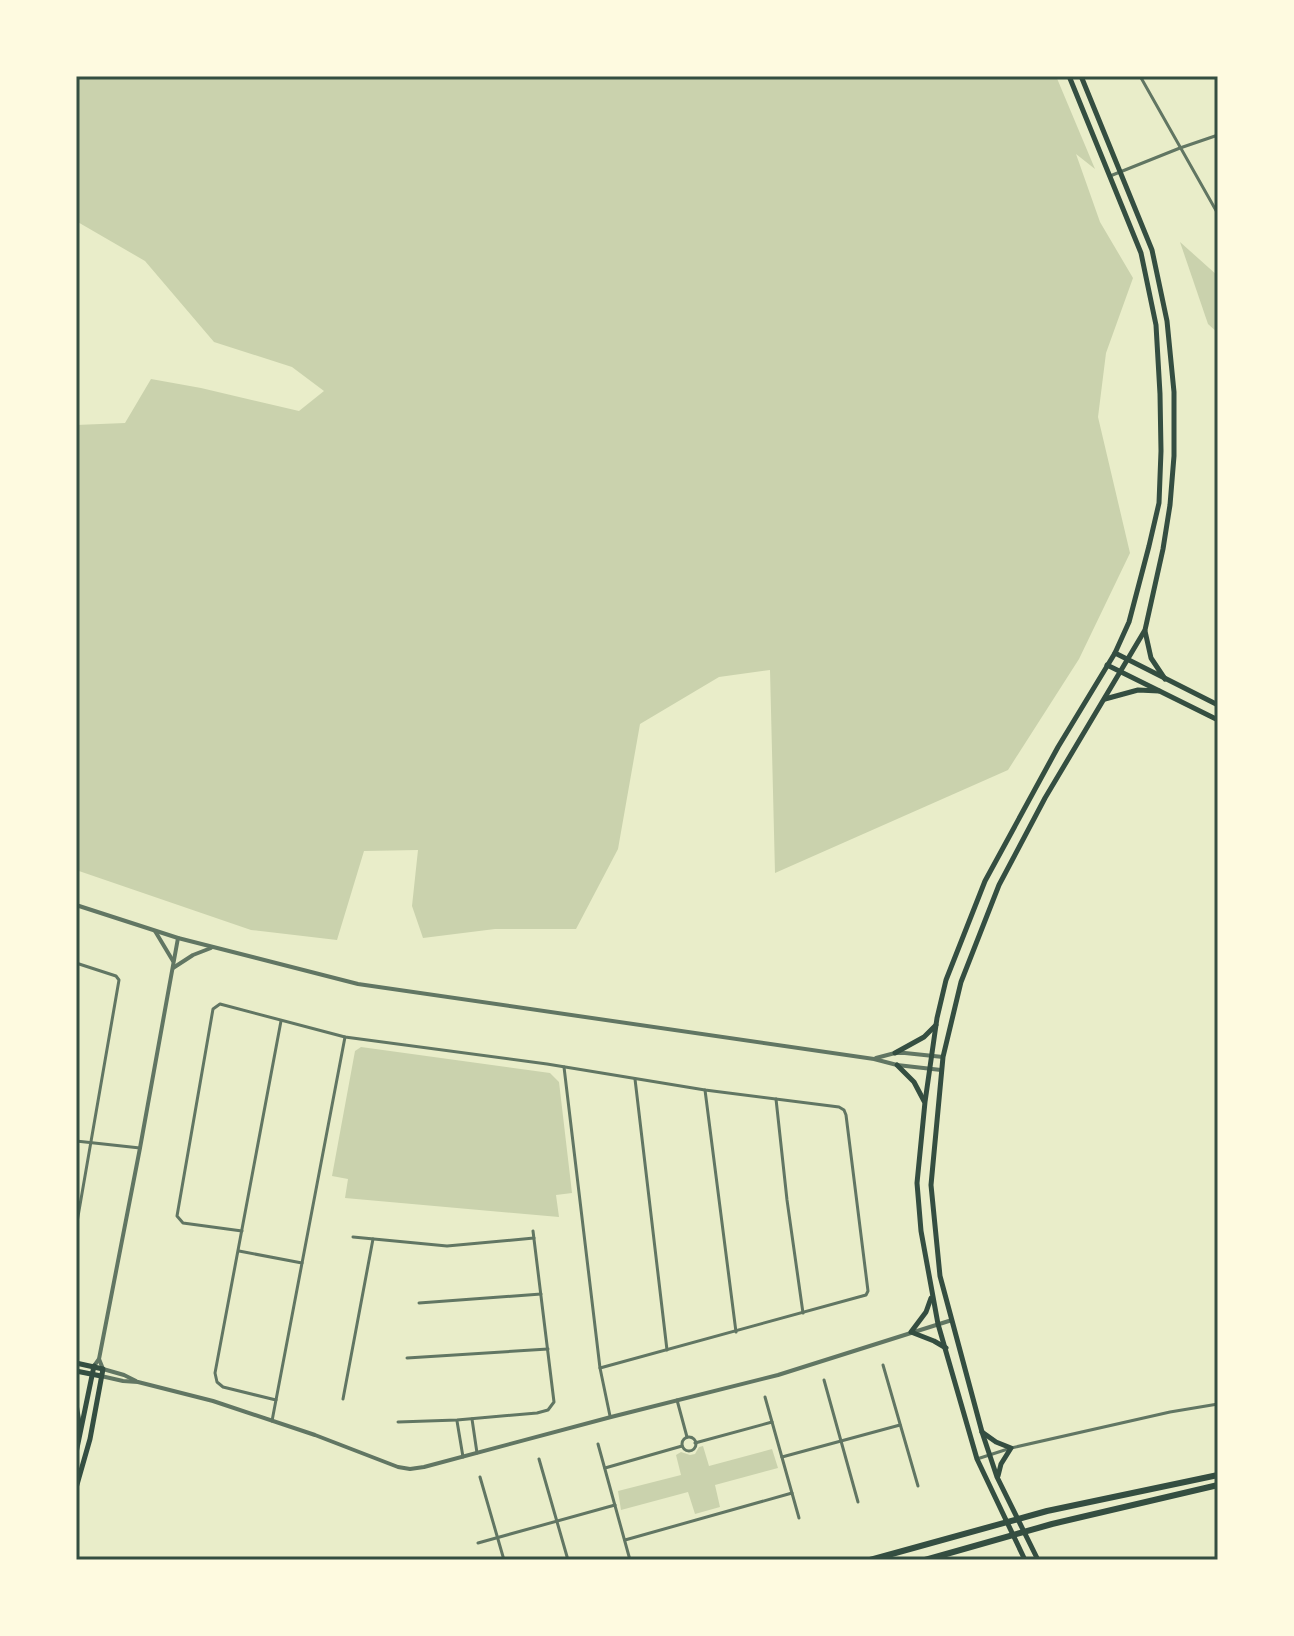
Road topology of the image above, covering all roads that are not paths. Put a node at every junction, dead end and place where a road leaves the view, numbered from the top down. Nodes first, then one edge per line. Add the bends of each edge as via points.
1 (1069, 76) edge
2 (1081, 76) edge
3 (1140, 76) edge
4 (1218, 135) edge
5 (1180, 148) junction
6 (1120, 172) junction
7 (1110, 176) junction
8 (1218, 214) edge
9 (1159, 503) junction
10 (1170, 505) junction
11 (1145, 630) junction
12 (1115, 653) junction
13 (1128, 660) junction
14 (1107, 665) junction
15 (1121, 672) junction
16 (1165, 679) junction
17 (1159, 691) junction
18 (1104, 700) junction
19 (1218, 705) edge
20 (1218, 720) edge
21 (76, 905) edge
22 (154, 930) junction
23 (178, 938) junction
24 (213, 947) junction
25 (76, 963) edge
26 (173, 966) junction
27 (281, 1021) junction
28 (936, 1024) junction
29 (345, 1037) junction
30 (895, 1053) junction
31 (931, 1055) junction
32 (943, 1057) junction
33 (874, 1059) junction
34 (897, 1065) junction
35 (564, 1067) junction
36 (930, 1068) junction
37 (941, 1070) junction
38 (635, 1079) junction
39 (705, 1090) junction
40 (776, 1099) junction
41 (925, 1102) junction
42 (76, 1141) edge
43 (92, 1143) junction
44 (140, 1148) junction
45 (78, 1210) edge
46 (76, 1228) edge
47 (242, 1231) junction
48 (533, 1231) dead end
49 (353, 1237) dead end
50 (534, 1238) junction
51 (373, 1239) junction
52 (238, 1251) junction
53 (302, 1263) junction
54 (541, 1294) junction
55 (932, 1294) junction
56 (419, 1303) dead end
57 (803, 1313) junction
58 (952, 1319) junction
59 (938, 1324) junction
60 (736, 1332) junction
61 (911, 1332) junction
62 (548, 1349) junction
63 (946, 1349) junction
64 (667, 1351) junction
65 (407, 1358) dead end
66 (99, 1359) junction
67 (76, 1363) edge
68 (883, 1365) dead end
69 (600, 1368) junction
70 (93, 1370) junction
71 (76, 1371) edge
72 (102, 1372) junction
73 (824, 1380) dead end
74 (765, 1397) dead end
75 (343, 1399) dead end
76 (276, 1400) junction
77 (677, 1400) junction
78 (76, 1404) edge
79 (1218, 1404) edge
80 (611, 1417) junction
81 (472, 1419) junction
82 (457, 1420) junction
83 (272, 1421) junction
84 (398, 1422) dead end
85 (772, 1422) junction
86 (900, 1425) junction
87 (982, 1432) junction
88 (687, 1437) junction
89 (80, 1438) junction
90 (841, 1441) junction
91 (695, 1443) junction
92 (598, 1444) dead end
93 (682, 1446) junction
94 (1011, 1448) junction
95 (76, 1453) edge
96 (477, 1453) junction
97 (989, 1455) junction
98 (463, 1457) junction
99 (782, 1457) junction
100 (539, 1459) dead end
101 (977, 1459) junction
102 (604, 1468) junction
103 (1218, 1475) edge
104 (480, 1477) dead end
105 (997, 1477) junction
106 (1218, 1485) edge
107 (918, 1486) dead end
108 (76, 1488) edge
109 (792, 1493) junction
110 (858, 1502) dead end
111 (615, 1505) junction
112 (799, 1518) dead end
113 (556, 1521) junction
114 (497, 1538) junction
115 (625, 1540) junction
116 (478, 1543) dead end
117 (504, 1560) edge
118 (568, 1560) edge
119 (630, 1560) edge
120 (870, 1560) edge
121 (925, 1560) edge
122 (1025, 1560) edge
123 (1038, 1560) edge

1 - 7 main road
2 - 6 main road
3 - 5 street
4 - 5 street
5 - 6 street
5 - 8 street
6 - 7 street
6 - 10 main road via 1152,250 1167,321 1174,392
7 - 9 main road via 1141,253 1156,325
9 - 10 main road
9 - 12 main road via 1129,622
10 - 11 main road
11 - 13 main road
11 - 16 main road via 1151,658
12 - 13 main road
12 - 14 main road
13 - 15 main road
13 - 16 main road
14 - 15 main road
14 - 28 main road via 985,881 946,980
15 - 17 main road
15 - 18 main road
16 - 19 main road
17 - 18 main road via 1138,690
17 - 20 main road
18 - 32 main road via 999,885 961,982
21 - 22 street
22 - 23 street
22 - 26 street
23 - 24 street
23 - 26 street
24 - 26 street
24 - 33 street via 358,984
25 - 43 street via 118,978
26 - 44 street
27 - 29 street
27 - 47 street
27 - 47 street via 220,1004 213,1009 177,1216 183,1223
28 - 30 main road
28 - 31 main road
29 - 35 street
29 - 53 street
30 - 31 street
30 - 33 street
31 - 32 street
31 - 36 main road
32 - 37 main road
33 - 34 street
34 - 36 street
34 - 41 main road
35 - 38 street
35 - 69 street
36 - 37 street
36 - 41 main road
37 - 58 main road via 931,1185 940,1276
38 - 39 street
38 - 64 street
39 - 40 street
39 - 60 street
40 - 57 street
40 - 57 street via 839,1107 846,1115 868,1291
41 - 55 main road via 917,1183
42 - 43 street
43 - 44 street
43 - 45 street
44 - 66 street
45 - 46 street
47 - 52 street
48 - 50 street
49 - 51 street
50 - 51 street via 447,1246
50 - 54 street
51 - 75 street
52 - 53 street
52 - 76 street via 217,1382
53 - 76 street
54 - 56 street
54 - 62 street
55 - 59 main road
55 - 61 main road
57 - 60 street
58 - 59 street
58 - 87 main road
59 - 61 street
59 - 63 main road
60 - 64 street
61 - 63 main road
61 - 77 street via 778,1375
62 - 65 street
62 - 81 street via 554,1402 548,1410
63 - 101 main road
64 - 69 street
66 - 70 street
66 - 72 street
67 - 70 main road
68 - 86 street
69 - 80 street
70 - 71 main road
70 - 72 main road
70 - 89 main road
72 - 83 street
72 - 108 main road
73 - 90 street
74 - 85 street
76 - 83 street
77 - 80 street
77 - 88 street
78 - 89 main road
79 - 94 street
80 - 96 street
81 - 82 street
81 - 96 street
82 - 84 street
82 - 98 street
83 - 98 street via 398,1467
85 - 91 street
85 - 99 street
86 - 90 street
86 - 107 street
87 - 94 main road
87 - 97 main road
88 - 91 street
88 - 93 street
89 - 95 main road
90 - 99 street
90 - 110 street
91 - 93 street via 689,1451
92 - 102 street
93 - 102 street
94 - 97 street
94 - 105 main road
96 - 98 street
97 - 101 street
97 - 105 main road
99 - 109 street
100 - 113 street
101 - 122 main road
102 - 111 street
103 - 120 highway via 1047,1511
104 - 114 street
105 - 123 main road
106 - 121 highway
109 - 112 street
109 - 115 street
111 - 113 street
111 - 115 street
113 - 114 street
113 - 118 street
114 - 116 street
114 - 117 street
115 - 119 street

